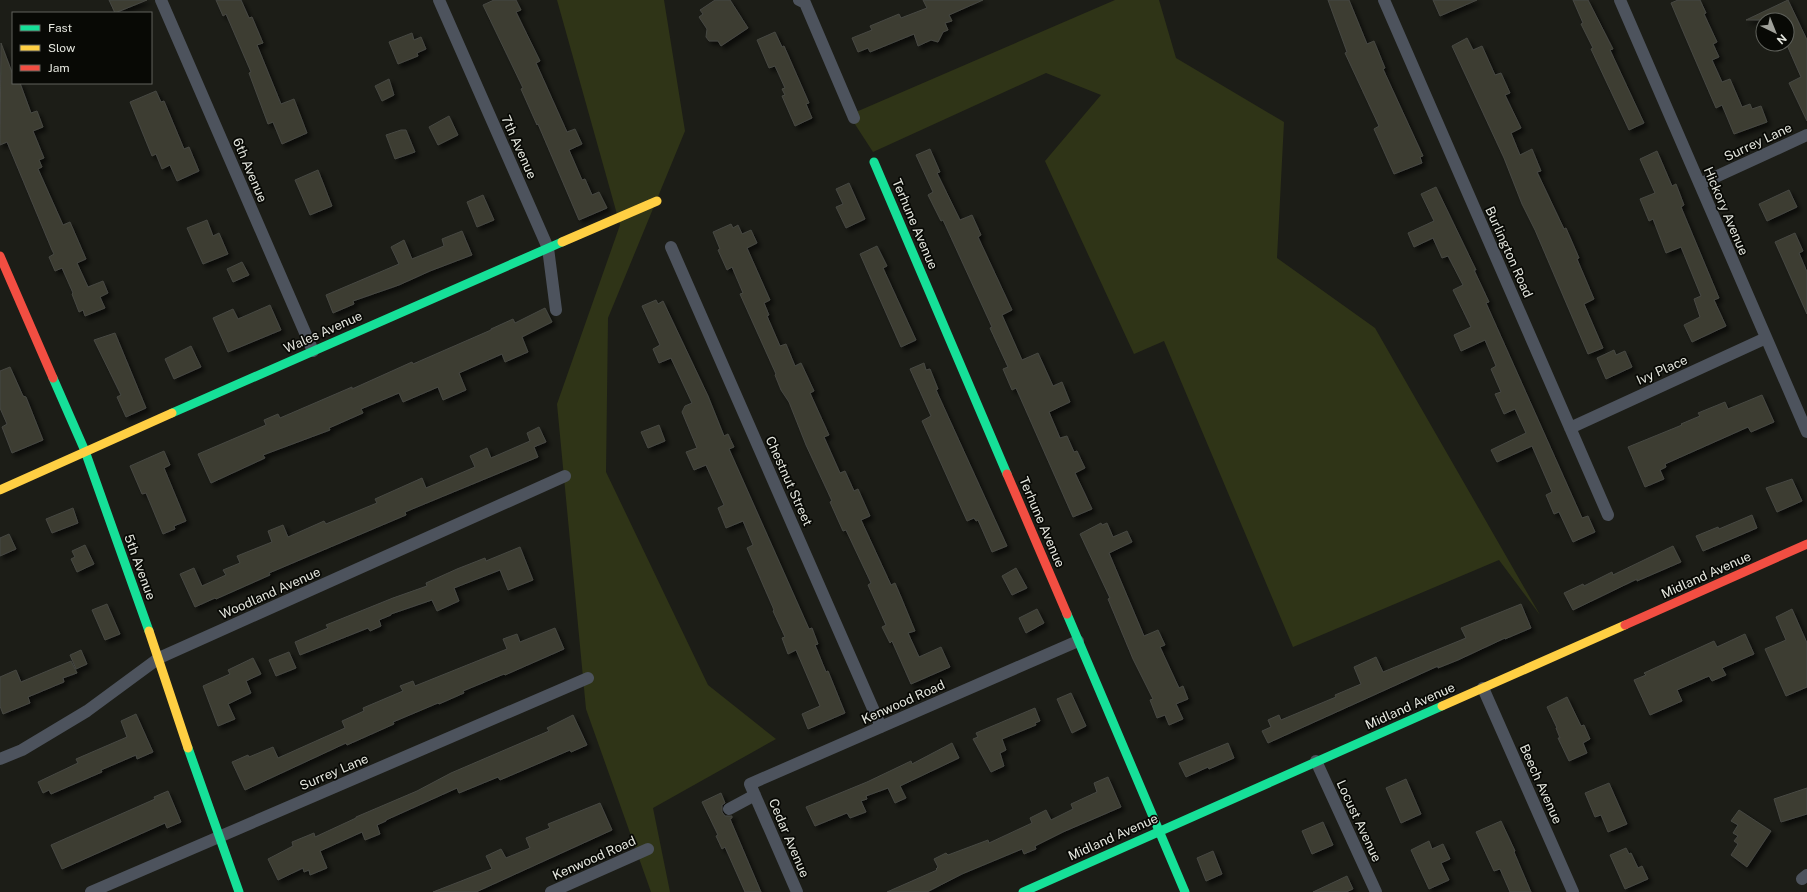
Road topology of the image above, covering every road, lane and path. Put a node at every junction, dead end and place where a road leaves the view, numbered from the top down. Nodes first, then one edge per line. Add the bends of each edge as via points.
1 (161, 0) edge
2 (439, 0) edge
3 (1384, 0) edge
4 (1620, 0) edge
5 (806, 1) edge
6 (854, 118) dead end
7 (1807, 135) edge
8 (874, 162) dead end
9 (1700, 184) junction
10 (657, 201) dead end
11 (671, 247) dead end
12 (548, 248) junction
13 (0, 256) edge
14 (556, 310) dead end
15 (1766, 338) junction
16 (313, 351) junction
17 (1570, 428) junction
18 (1807, 432) edge
19 (84, 451) junction
20 (565, 476) dead end
21 (0, 490) edge
22 (1608, 515) dead end
23 (1807, 544) edge
24 (1078, 640) junction
25 (159, 658) junction
26 (588, 678) dead end
27 (1483, 688) junction
28 (881, 726) junction
29 (0, 759) edge
30 (1316, 761) junction
31 (755, 795) junction
32 (729, 809) dead end
33 (1160, 831) junction
34 (221, 836) junction
35 (648, 849) dead end
36 (91, 892) edge
37 (239, 892) edge
38 (551, 892) edge
39 (797, 892) edge
40 (1023, 892) edge
41 (1185, 892) edge
42 (1376, 892) edge
43 (1573, 892) edge

1 - 16 street, 6th Avenue
2 - 12 street, 7th Avenue
3 - 17 street, Burlington Road
4 - 9 street, Hickory Avenue
5 - 6 street
7 - 9 street, Surrey Lane
8 - 24 street, Terhune Avenue
9 - 15 street, Hickory Avenue
10 - 12 street, Wales Avenue
11 - 28 street, Chestnut Street
12 - 14 street, 7th Avenue
12 - 16 street, Wales Avenue
13 - 19 street, 5th Avenue
15 - 17 street, Ivy Place
15 - 18 street, Hickory Avenue
16 - 19 street, Wales Avenue
17 - 22 street, Burlington Road
19 - 21 street, Wales Avenue
19 - 25 street, 5th Avenue
20 - 25 street, Woodland Avenue
23 - 27 street, Midland Avenue
24 - 28 street, Kenwood Road
24 - 33 street, Terhune Avenue
25 - 29 street, Woodland Avenue via 87,711 22,750
25 - 34 street, 5th Avenue
26 - 34 street, Surrey Lane
27 - 30 street, Midland Avenue
27 - 43 street, Beech Avenue
28 - 31 street, Kenwood Road via 750,784
30 - 33 street, Midland Avenue
30 - 42 street, Locust Avenue
31 - 32 street
31 - 39 street, Cedar Avenue
33 - 40 street, Midland Avenue
33 - 41 street, Terhune Avenue
34 - 36 street, Surrey Lane
34 - 37 street, 5th Avenue
35 - 38 street, Kenwood Road

